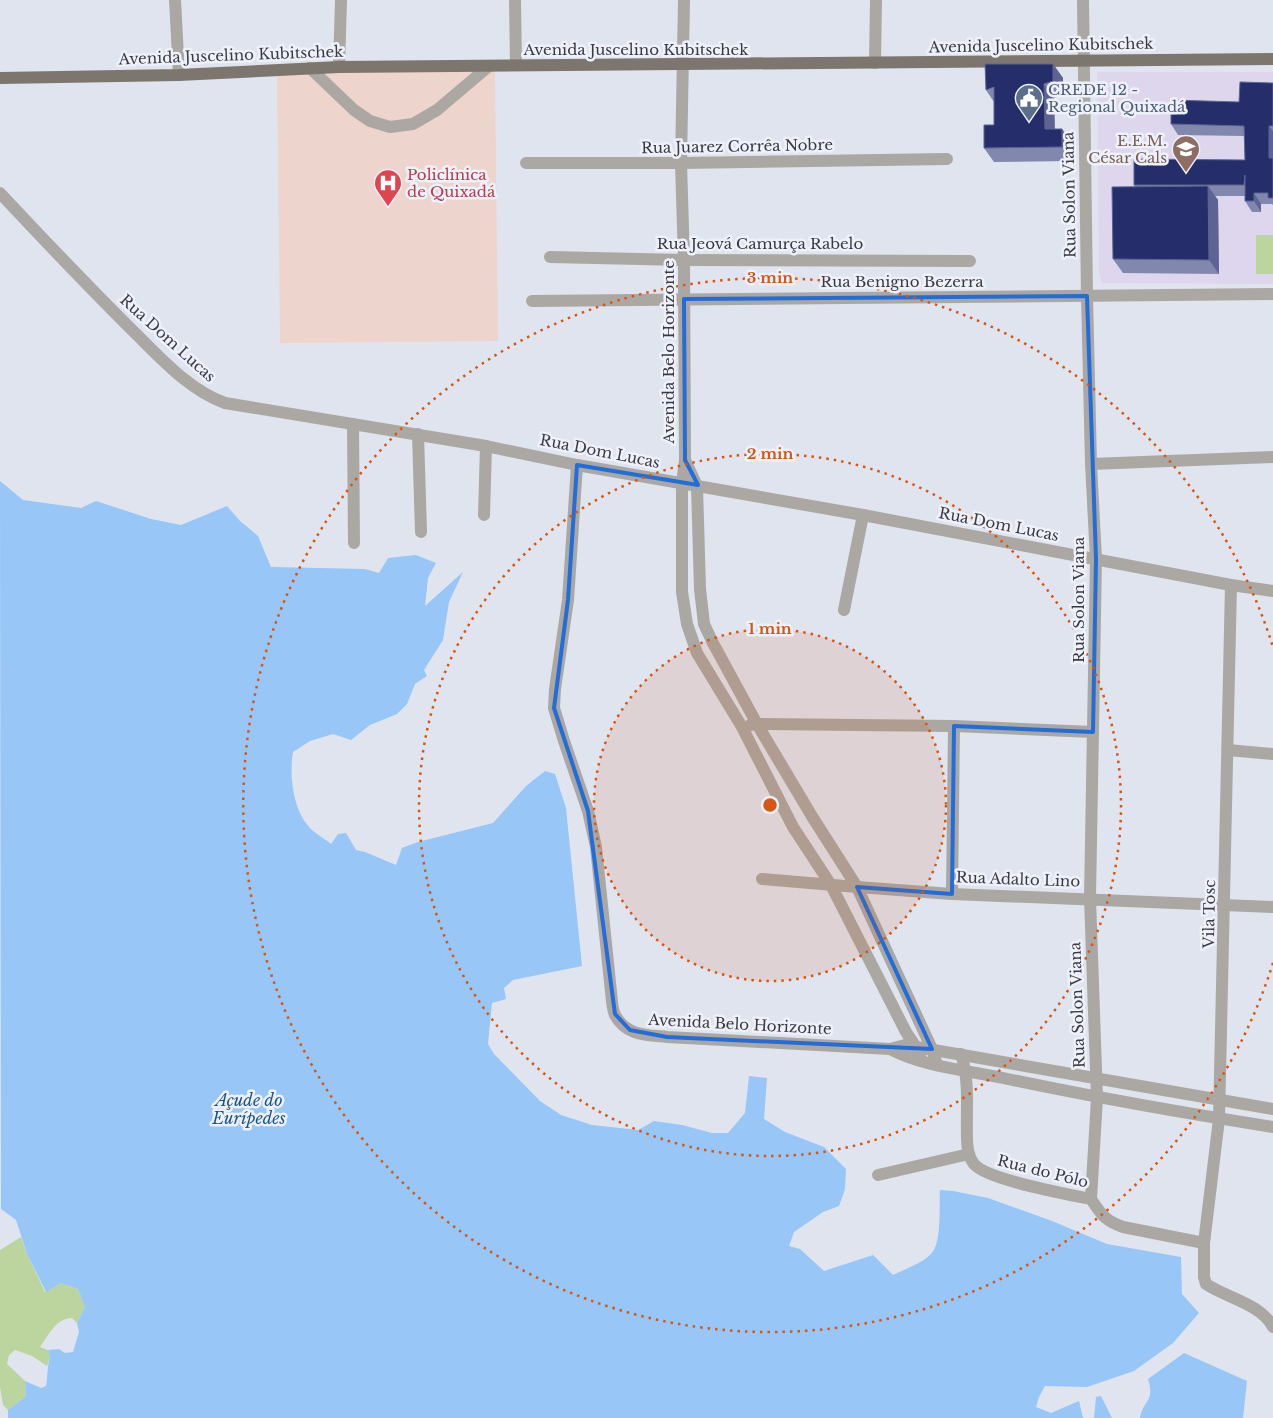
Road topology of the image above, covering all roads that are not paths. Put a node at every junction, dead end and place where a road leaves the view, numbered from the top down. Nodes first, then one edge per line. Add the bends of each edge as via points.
1 (175, 0) edge
2 (341, 0) edge
3 (515, 0) edge
4 (684, 0) edge
5 (876, 0) edge
6 (1083, 0) edge
7 (1273, 59) edge
8 (1084, 60) junction
9 (875, 64) junction
10 (683, 65) junction
11 (489, 66) junction
12 (516, 66) junction
13 (340, 67) junction
14 (310, 68) junction
15 (179, 74) junction
16 (0, 78) edge
17 (947, 159) dead end
18 (526, 163) dead end
19 (681, 163) junction
20 (0, 193) edge
21 (550, 257) dead end
22 (684, 260) junction
23 (970, 261) dead end
24 (1273, 294) edge
25 (1087, 296) junction
26 (684, 299) junction
27 (532, 301) dead end
28 (353, 424) junction
29 (418, 434) junction
30 (486, 446) junction
31 (1273, 457) edge
32 (685, 460) junction
33 (1091, 464) junction
34 (577, 465) junction
35 (682, 483) junction
36 (698, 486) junction
37 (484, 515) dead end
38 (863, 515) junction
39 (421, 532) dead end
40 (354, 543) dead end
41 (1096, 558) junction
42 (1232, 585) junction
43 (1273, 591) edge
44 (844, 610) dead end
45 (687, 624) junction
46 (704, 624) junction
47 (757, 724) junction
48 (954, 726) junction
49 (742, 727) junction
50 (1093, 732) junction
51 (1228, 750) junction
52 (1273, 754) edge
53 (813, 818) junction
54 (793, 827) junction
55 (762, 879) dead end
56 (831, 885) junction
57 (857, 887) junction
58 (952, 894) junction
59 (1090, 898) junction
60 (1225, 906) junction
61 (1273, 907) edge
62 (916, 1047) junction
63 (890, 1048) junction
64 (932, 1049) junction
65 (961, 1054) junction
66 (922, 1061) junction
67 (937, 1065) junction
68 (966, 1070) junction
69 (1097, 1079) junction
70 (1097, 1098) junction
71 (1220, 1100) junction
72 (1273, 1109) edge
73 (1219, 1119) junction
74 (1273, 1127) edge
75 (969, 1154) junction
76 (878, 1175) dead end
77 (1091, 1199) junction
78 (1204, 1243) junction
79 (1273, 1327) edge

1 - 15 street
2 - 13 street
3 - 12 street
4 - 10 street, Avenida Belo Horizonte
5 - 9 street
6 - 8 street, Rua Solon Viana
7 - 8 main road, Avenida Juscelino Kubitschek
8 - 9 main road, Avenida Juscelino Kubitschek
8 - 25 street, Rua Solon Viana
9 - 10 main road, Avenida Juscelino Kubitschek
10 - 12 main road, Avenida Juscelino Kubitschek
10 - 19 street, Avenida Belo Horizonte
11 - 12 main road, Avenida Juscelino Kubitschek
11 - 13 main road, Avenida Juscelino Kubitschek
11 - 14 street via 437,110 413,124 390,126 370,121 354,110
13 - 14 main road, Avenida Juscelino Kubitschek
14 - 15 main road, Avenida Juscelino Kubitschek
15 - 16 main road, Avenida Juscelino Kubitschek
17 - 19 street, Rua Juarez Corrêa Nobre
18 - 19 street, Rua Juarez Corrêa Nobre
19 - 22 street, Avenida Belo Horizonte
20 - 28 street, Rua Dom Lucas via 153,350 210,397 225,403
21 - 22 street, Rua Jeová Camurça Rabelo
22 - 23 street, Rua Jeová Camurça Rabelo
22 - 26 street, Avenida Belo Horizonte
24 - 25 street, Rua Benigno Bezerra
25 - 26 street, Rua Benigno Bezerra
25 - 33 street, Rua Solon Viana
26 - 27 street, Rua Benigno Bezerra
26 - 32 street, Avenida Belo Horizonte
28 - 29 street, Rua Dom Lucas
28 - 40 street
29 - 30 street, Rua Dom Lucas
29 - 39 street
30 - 34 street, Rua Dom Lucas
30 - 37 street
31 - 33 street
32 - 35 street, Avenida Belo Horizonte
32 - 36 street, Avenida Belo Horizonte
33 - 41 street, Rua Solon Viana
34 - 35 street, Rua Dom Lucas
34 - 63 street, Avenida Belo Horizonte via 568,600 554,708 588,811 596,846 615,1014 622,1024 639,1034 667,1038
35 - 36 street, Rua Dom Lucas
35 - 45 street, Avenida Belo Horizonte via 682,592
36 - 38 street, Rua Dom Lucas
36 - 46 street, Avenida Belo Horizonte
38 - 41 street, Rua Dom Lucas
38 - 44 street
41 - 42 street, Rua Dom Lucas
41 - 50 street, Rua Solon Viana
42 - 43 street, Rua Dom Lucas
42 - 51 street, Vila Tosc
45 - 46 street
45 - 49 street, Avenida Belo Horizonte via 697,653
46 - 47 street, Avenida Belo Horizonte
47 - 48 street
47 - 49 street
47 - 53 street, Avenida Belo Horizonte
48 - 50 street
48 - 58 street
49 - 54 street, Avenida Belo Horizonte
50 - 59 street, Rua Solon Viana
51 - 52 street
51 - 60 street, Vila Tosc
53 - 54 street
53 - 57 street, Avenida Belo Horizonte
54 - 56 street, Avenida Belo Horizonte
55 - 56 street, Rua Adalto Lino
56 - 57 street, Rua Adalto Lino
56 - 62 street, Avenida Belo Horizonte
57 - 58 street, Rua Adalto Lino
57 - 64 street, Avenida Belo Horizonte
58 - 59 street, Rua Adalto Lino
59 - 60 street, Rua Adalto Lino
59 - 69 street, Rua Solon Viana
60 - 61 street, Rua Adalto Lino
60 - 71 street, Vila Tosc
62 - 63 street, Avenida Belo Horizonte
62 - 64 street, Avenida Belo Horizonte
62 - 66 street, Avenida Belo Horizonte
63 - 66 street via 903,1056
64 - 65 street, Avenida Belo Horizonte
64 - 67 street, Avenida Belo Horizonte
65 - 68 street
65 - 69 street, Avenida Belo Horizonte
66 - 67 street
67 - 68 street
68 - 70 street
68 - 75 street
69 - 70 street, Rua Solon Viana
69 - 71 street, Avenida Belo Horizonte
70 - 73 street
70 - 77 street, Rua Solon Viana
71 - 72 street, Avenida Belo Horizonte
71 - 73 street, Vila Tosc
73 - 74 street
73 - 78 street, Vila Tosc
75 - 76 street
75 - 77 street, Rua do Pólo via 973,1163 990,1175
77 - 78 street, Rua do Pólo via 1103,1218 1112,1223
78 - 79 street via 1206,1284 1258,1312

